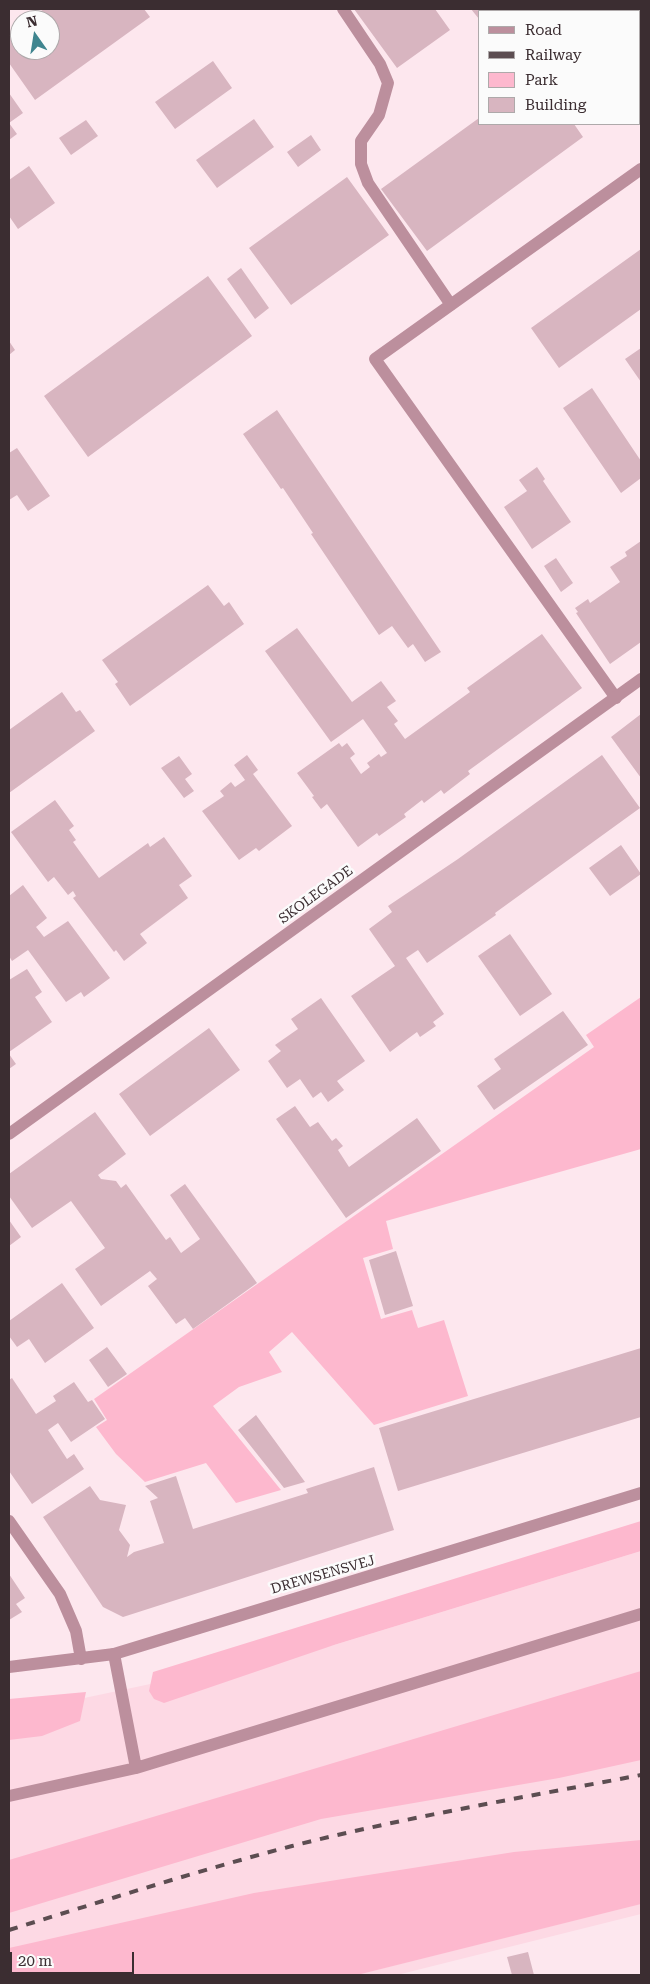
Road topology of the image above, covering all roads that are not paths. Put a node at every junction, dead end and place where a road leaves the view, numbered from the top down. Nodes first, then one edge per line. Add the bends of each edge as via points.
1 (343, 9) edge
2 (641, 170) edge
3 (451, 305) junction
4 (641, 679) edge
5 (616, 698) junction
6 (9, 1134) edge
7 (641, 1493) edge
8 (9, 1521) edge
9 (641, 1614) edge
10 (114, 1654) junction
11 (81, 1659) junction
12 (9, 1667) edge
13 (136, 1768) junction
14 (9, 1796) edge

1 - 3 street via 380,64 388,83 379,115 361,141 361,164 368,183
2 - 3 street
3 - 5 street via 375,359
4 - 5 street, SKOLEGADE
5 - 6 street, SKOLEGADE
7 - 10 street, DREWSENSVEJ
8 - 11 street via 60,1594 76,1630
9 - 13 street
10 - 11 street, DREWSENSVEJ
10 - 13 street
11 - 12 street, DREWSENSVEJ
13 - 14 street

